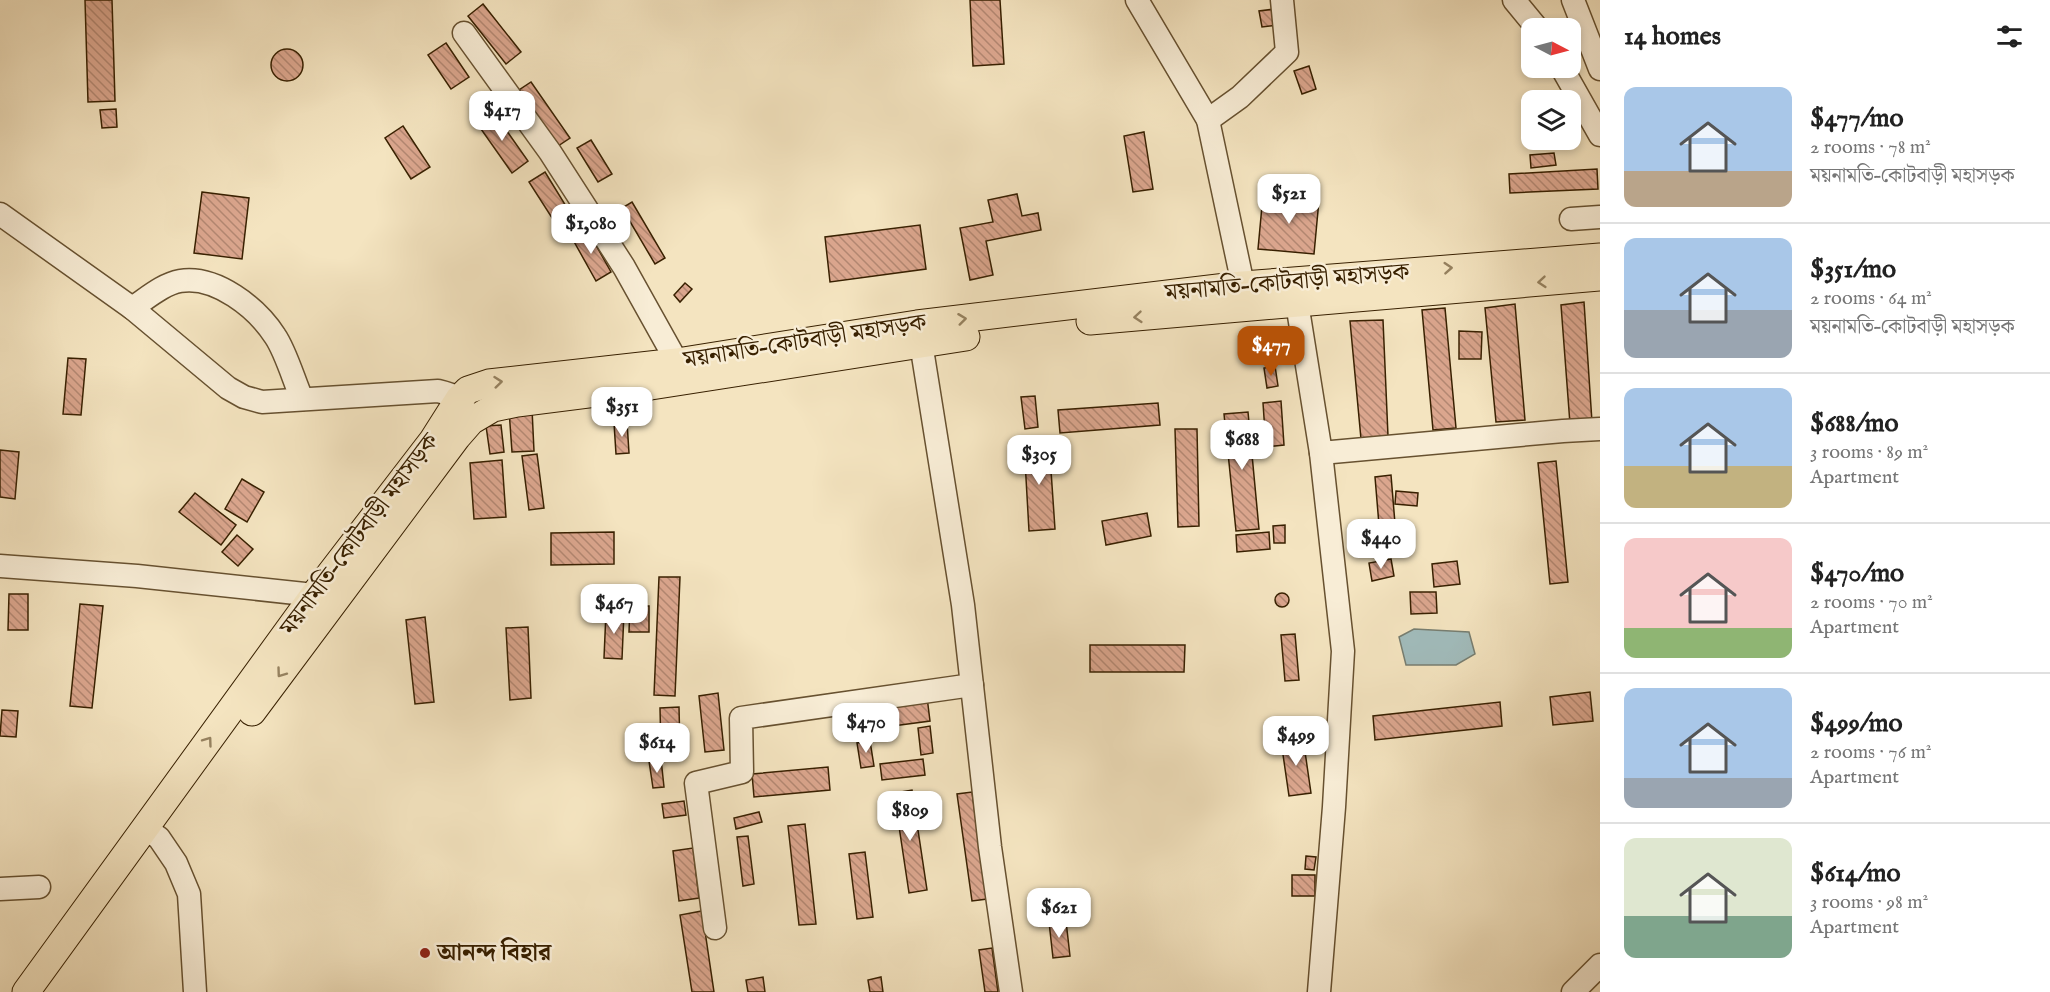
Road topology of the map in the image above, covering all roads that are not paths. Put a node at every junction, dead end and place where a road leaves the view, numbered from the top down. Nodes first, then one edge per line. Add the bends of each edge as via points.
1 (1137, 0) edge
2 (1282, 0) edge
3 (1514, 0) edge
4 (1574, 0) edge
5 (1529, 18) edge
6 (464, 33) dead end
7 (1600, 69) edge
8 (1568, 78) edge
9 (1208, 120) junction
10 (1600, 135) edge
11 (0, 214) edge
12 (1600, 217) edge
13 (1571, 219) dead end
14 (1600, 257) edge
15 (1600, 277) edge
16 (1244, 296) junction
17 (1297, 303) junction
18 (132, 308) junction
19 (921, 343) junction
20 (677, 362) junction
21 (302, 399) junction
22 (465, 410) junction
23 (1600, 429) edge
24 (1321, 453) junction
25 (0, 566) edge
26 (321, 603) junction
27 (972, 685) junction
28 (152, 833) junction
29 (39, 887) dead end
30 (0, 888) edge
31 (715, 928) dead end
32 (1600, 965) edge
33 (26, 992) edge
34 (45, 992) edge
35 (195, 992) edge
36 (1011, 992) edge
37 (1319, 992) edge
38 (1573, 992) edge

1 - 9 street
2 - 9 street via 1287,52 1240,97
3 - 5 street
4 - 7 street
6 - 20 street via 550,152 624,267
8 - 10 street
9 - 16 street
11 - 18 street
12 - 13 street
16 -> 14 main road, ময়নামতি–কোটবাড়ী মহাসড়ক
15 -> 17 main road, ময়নামতি–কোটবাড়ী মহাসড়ক
16 - 17 main road, ময়নামতি–কোটবাড়ী মহাসড়ক
16 -> 19 main road, ময়নামতি–কোটবাড়ী মহাসড়ক
20 -> 16 main road, ময়নামতি–কোটবাড়ী মহাসড়ক via 917,324
17 - 24 street
18 - 21 street via 244,397 262,402
18 - 21 street via 180,281 219,287 239,298 276,337
19 - 22 main road, ময়নামতি–কোটবাড়ী মহাসড়ক via 651,386
19 - 27 street
22 -> 20 main road, ময়নামতি–কোটবাড়ী মহাসড়ক via 468,390 489,383
21 - 22 street via 438,391 451,394
22 - 26 main road, ময়নামতি–কোটবাড়ী মহাসড়ক via 433,440
23 - 24 street
24 - 37 street via 1343,651
25 - 26 street via 137,576
26 - 28 main road, ময়নামতি–কোটবাড়ী মহাসড়ক
27 - 31 street via 741,718 742,772 696,783
27 - 36 street
28 - 33 main road, ময়নামতি–কোটবাড়ী মহাসড়ক
28 - 34 main road, ময়নামতি–কোটবাড়ী মহাসড়ক
28 - 35 street via 176,863 189,894
29 - 30 street
32 - 38 street

